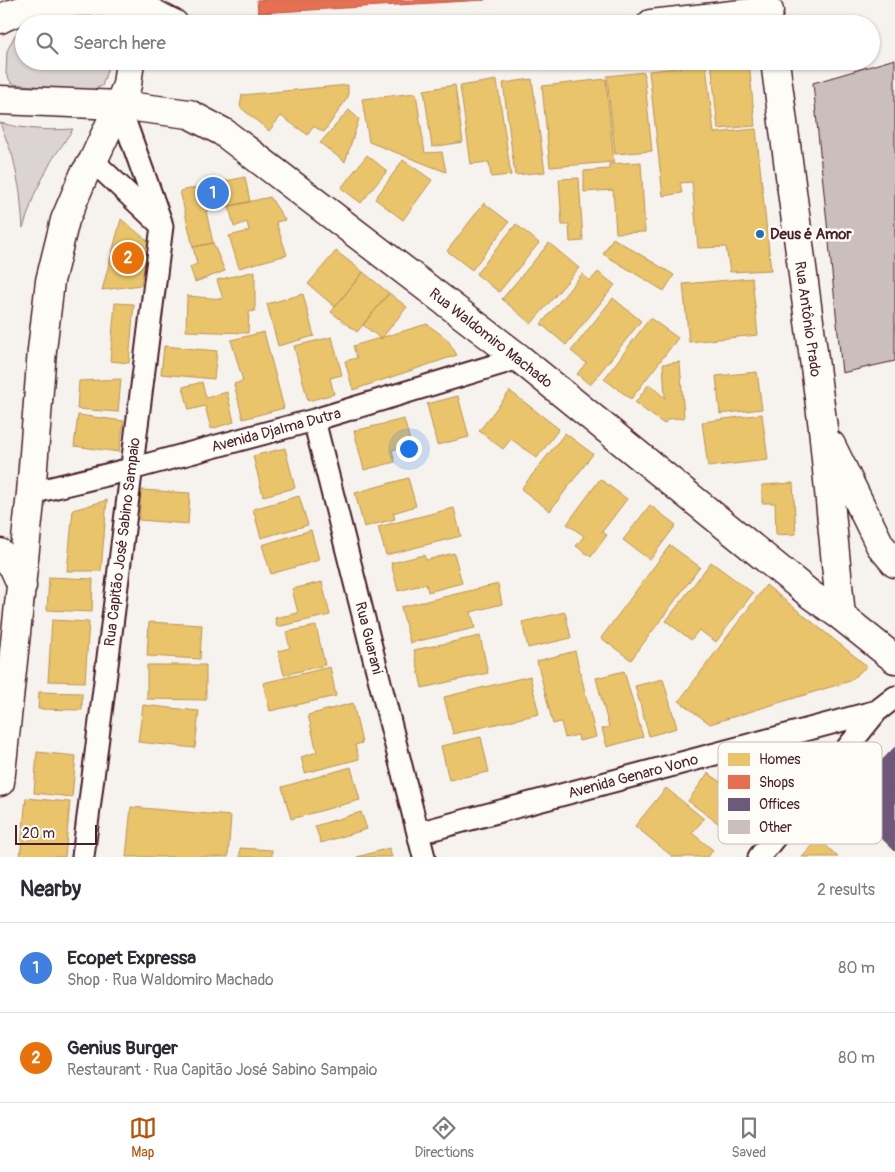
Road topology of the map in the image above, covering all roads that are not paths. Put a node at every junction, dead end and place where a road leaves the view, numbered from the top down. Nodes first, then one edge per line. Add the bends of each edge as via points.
1 (133, 10) edge
2 (769, 12) edge
3 (148, 15) edge
4 (740, 15) edge
5 (0, 19) edge
6 (128, 70) edge
7 (776, 70) edge
8 (0, 100) edge
9 (119, 105) junction
10 (93, 161) junction
11 (162, 226) junction
12 (519, 358) junction
13 (314, 420) junction
14 (823, 428) junction
15 (131, 469) junction
16 (31, 493) junction
17 (0, 553) edge
18 (895, 563) edge
19 (22, 586) junction
20 (841, 616) junction
21 (895, 659) edge
22 (895, 698) edge
23 (877, 711) junction
24 (760, 742) edge
25 (852, 742) edge
26 (718, 753) edge
27 (0, 782) edge
28 (418, 833) junction
29 (770, 844) edge
30 (83, 857) edge
31 (424, 857) edge
32 (759, 857) edge

1 - 3 main road
1 - 5 main road via 75,1 21,10
2 - 4 main road
6 - 9 main road
7 - 14 main road, Rua Antônio Prado
8 - 9 main road, Rua Waldomiro Machado
9 - 10 main road
9 - 11 street, Rua Capitão José Sabino Sampaio
9 - 12 main road, Rua Waldomiro Machado via 188,114 223,132
10 - 11 street
10 - 16 main road via 65,220 50,281
11 - 15 street, Rua Capitão José Sabino Sampaio
12 - 13 street, Avenida Djalma Dutra
12 - 20 main road, Rua Waldomiro Machado via 811,596
13 - 15 street, Avenida Djalma Dutra
13 - 28 street, Rua Guarani
14 - 18 main road via 880,546
14 - 20 main road, Rua Antônio Prado
15 - 16 street, Avenida Djalma Dutra
15 - 30 street, Rua Capitão José Sabino Sampaio
16 - 19 main road
17 - 19 main road via 13,566
19 - 27 main road
20 - 21 main road, Rua Waldomiro Machado
22 - 23 street
23 - 24 street, Avenida Genaro Vono
23 - 25 street
26 - 28 street, Avenida Genaro Vono
28 - 31 street, Rua Guarani
29 - 32 street

